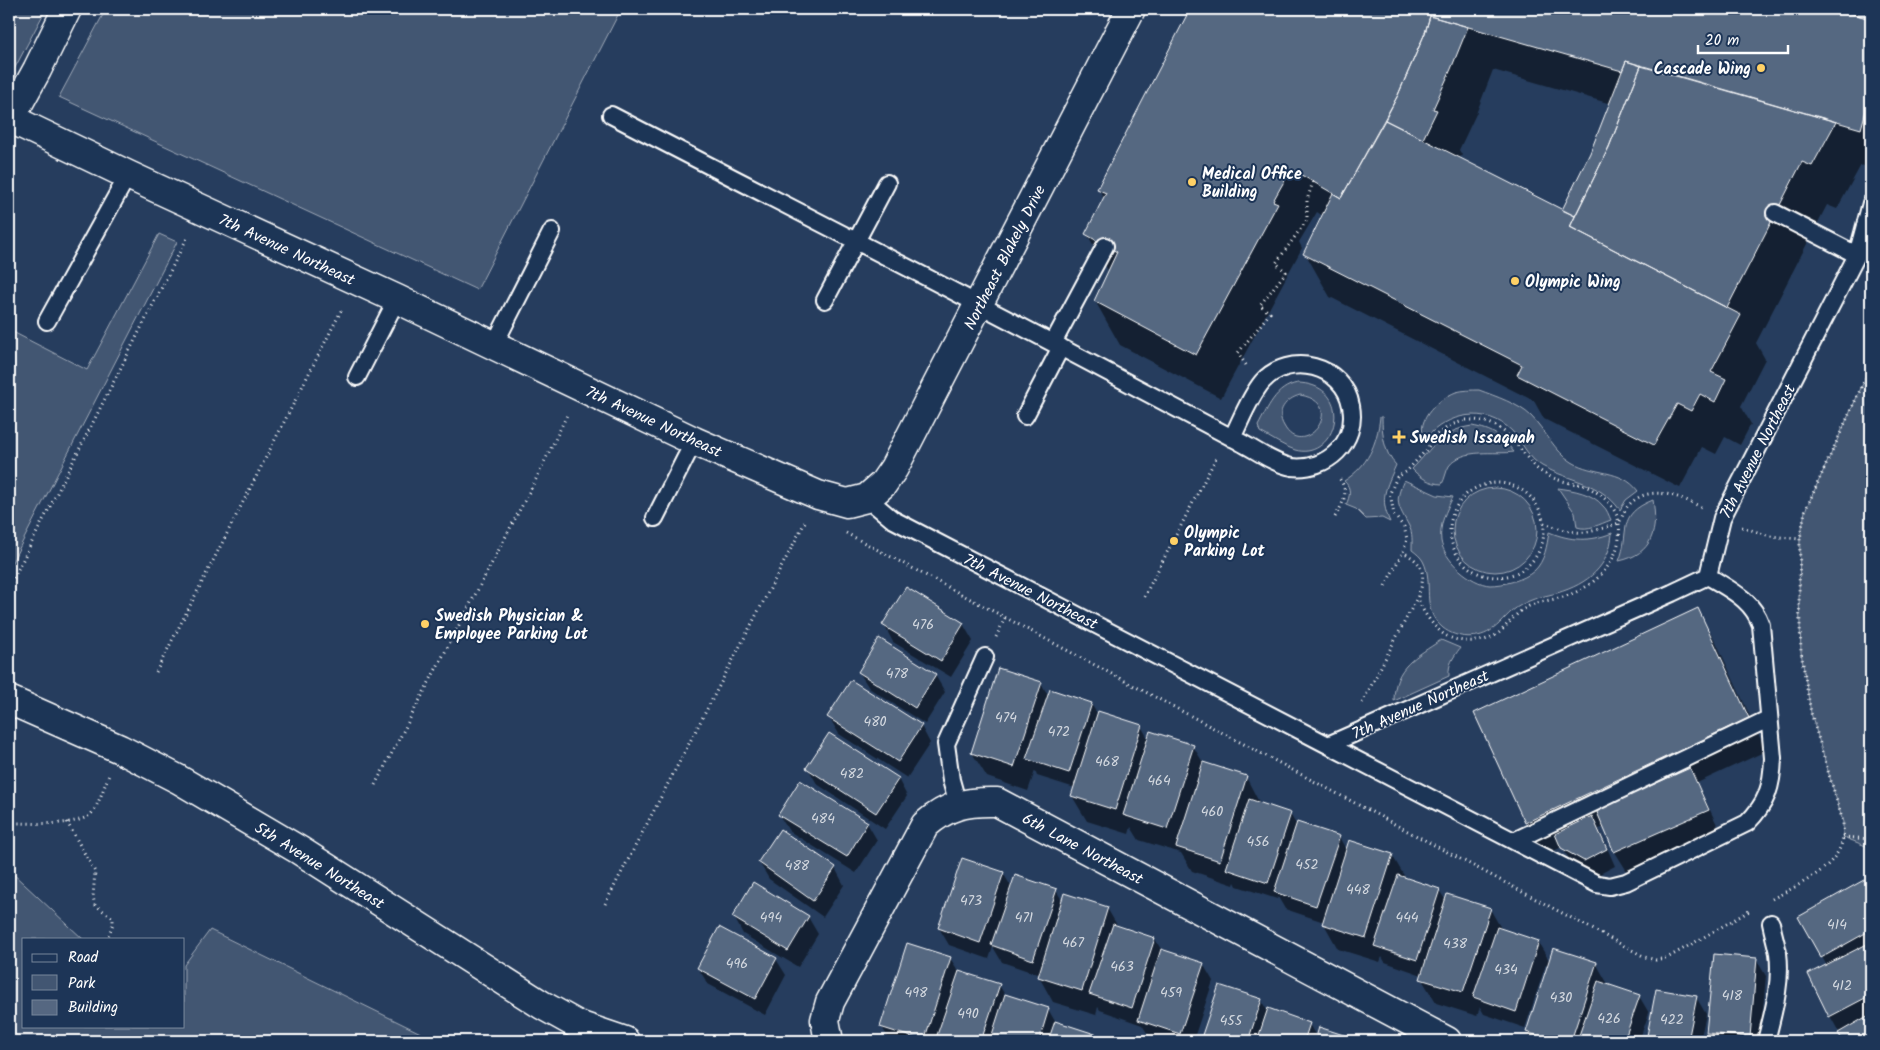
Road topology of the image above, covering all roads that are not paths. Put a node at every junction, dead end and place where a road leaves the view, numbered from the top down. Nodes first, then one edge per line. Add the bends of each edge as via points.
1 (67, 9) edge
2 (1131, 9) edge
3 (611, 115) dead end
4 (9, 119) edge
5 (128, 175) junction
6 (887, 183) dead end
7 (1871, 203) edge
8 (1775, 213) dead end
9 (552, 230) dead end
10 (1871, 234) edge
11 (856, 241) junction
12 (1105, 246) dead end
13 (1857, 255) junction
14 (397, 299) junction
15 (825, 300) dead end
16 (979, 304) junction
17 (47, 321) dead end
18 (494, 345) junction
19 (1057, 345) junction
20 (357, 377) dead end
21 (1025, 416) dead end
22 (1232, 438) junction
23 (694, 441) junction
24 (867, 498) junction
25 (655, 518) dead end
26 (1708, 576) junction
27 (985, 657) dead end
28 (9, 700) edge
29 (1768, 719) junction
30 (1328, 745) junction
31 (958, 805) junction
32 (1514, 841) junction
33 (1770, 923) dead end
34 (822, 1039) edge
35 (625, 1041) edge
36 (1447, 1041) edge
37 (1766, 1041) edge

1 - 4 street
2 - 16 street, Northeast Blakely Drive
3 - 11 lane
4 - 5 street, 7th Avenue Northeast
5 - 14 street, 7th Avenue Northeast
5 - 17 lane
6 - 11 lane
7 - 13 lane
8 - 13 lane
9 - 18 lane
10 - 13 lane, 7th Avenue Northeast
11 - 15 lane
11 - 16 lane
12 - 19 lane
13 - 26 lane, 7th Avenue Northeast via 1722,518
14 - 18 street, 7th Avenue Northeast
14 - 20 lane
16 - 19 lane
16 - 24 street, Northeast Blakely Drive via 894,468 883,484
18 - 23 street, 7th Avenue Northeast
19 - 21 lane
19 - 22 lane
22 - 22 lane via 1288,466 1306,468 1323,463 1338,452 1348,437 1352,405 1346,390 1322,368 1306,364 1289,365 1274,371 1262,382
23 - 24 street, 7th Avenue Northeast via 818,495 847,503
23 - 25 lane
24 - 30 lane, 7th Avenue Northeast via 892,519
26 - 29 lane via 1748,602 1757,612 1761,625
26 - 30 lane, 7th Avenue Northeast
27 - 31 lane via 946,744
28 - 35 street, 5th Avenue Northeast via 120,749 178,779 299,850 542,1005 578,1025
29 - 32 lane
29 - 32 lane via 1772,779 1759,811 1747,824 1626,882 1610,886 1597,884
30 - 32 lane
31 - 34 street, 6th Lane Northeast via 936,815 925,825 830,1002
31 - 36 street, 6th Lane Northeast via 973,801 997,802
33 - 37 lane via 1779,973

